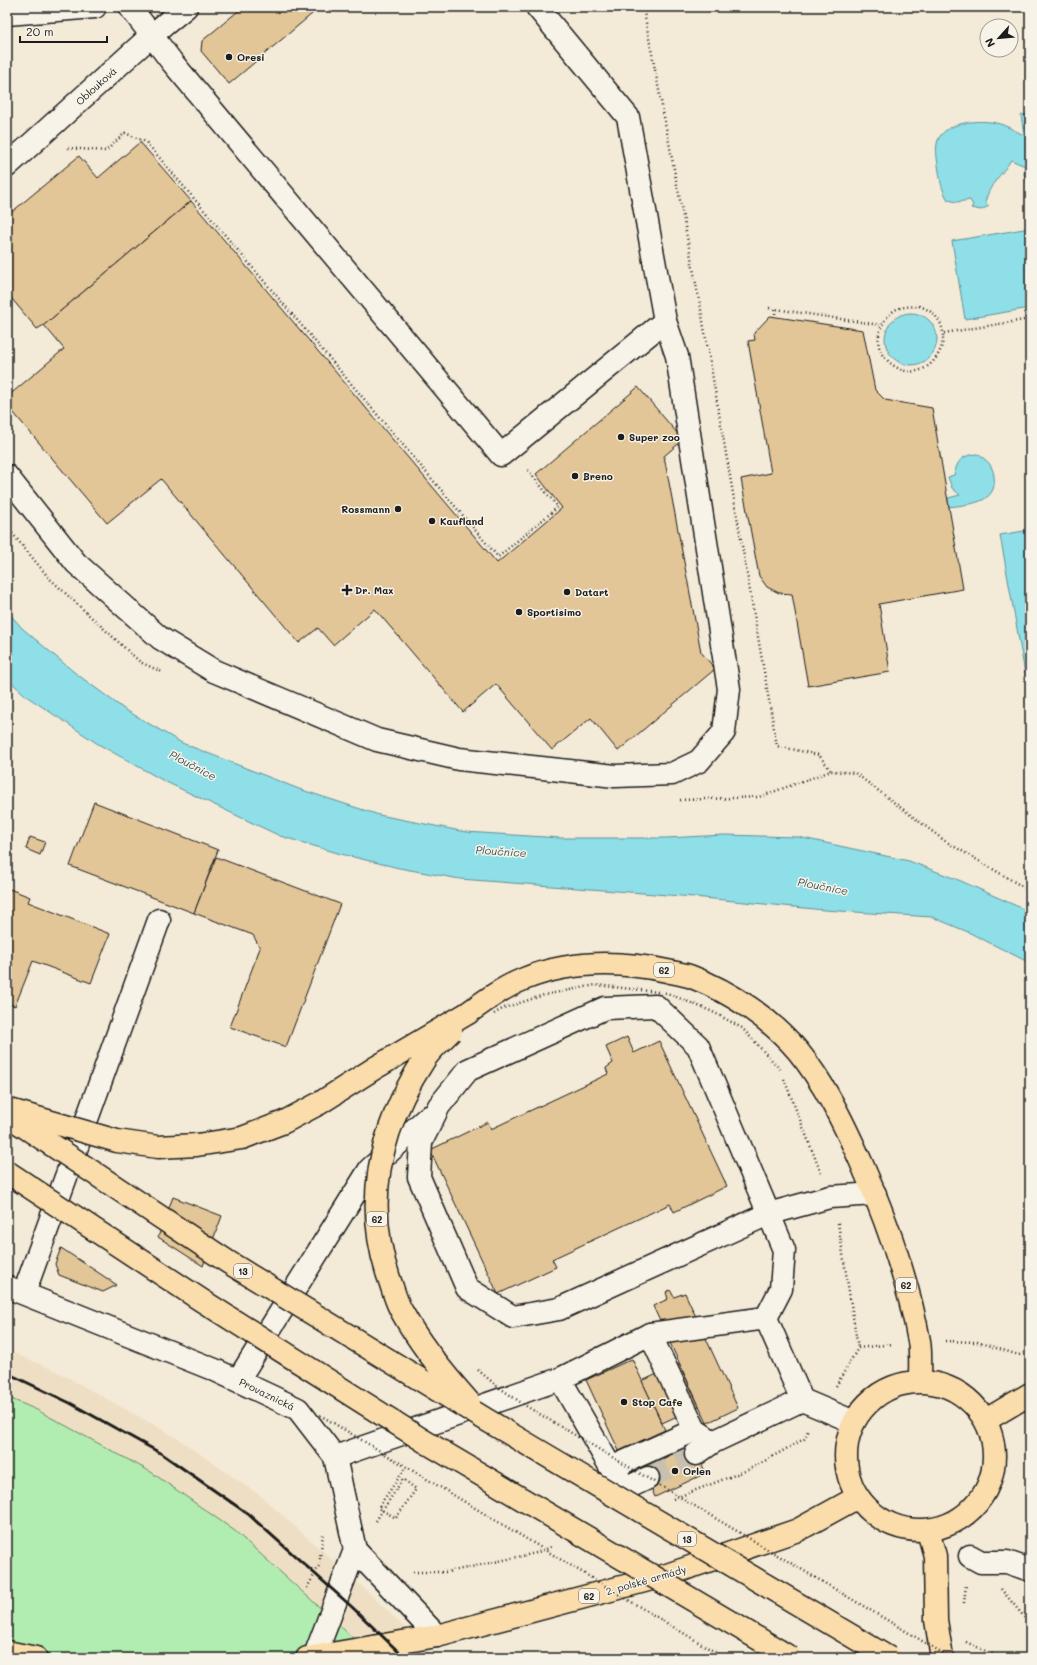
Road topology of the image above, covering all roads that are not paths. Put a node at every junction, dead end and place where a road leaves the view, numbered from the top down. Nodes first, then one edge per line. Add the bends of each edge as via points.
1 (95, 7) edge
2 (130, 7) edge
3 (186, 7) edge
4 (537, 7) edge
5 (7, 14) edge
6 (152, 35) junction
7 (7, 166) edge
8 (665, 321) junction
9 (7, 476) edge
10 (160, 920) dead end
11 (468, 1013) junction
12 (438, 1108) junction
13 (7, 1109) edge
14 (7, 1115) edge
15 (7, 1172) edge
16 (875, 1194) junction
17 (768, 1214) junction
18 (16, 1290) edge
19 (766, 1318) junction
20 (650, 1334) junction
21 (560, 1379) junction
22 (238, 1380) junction
23 (920, 1381) junction
24 (1030, 1394) edge
25 (802, 1400) junction
26 (485, 1419) junction
27 (986, 1420) junction
28 (854, 1422) junction
29 (695, 1430) junction
30 (714, 1442) junction
31 (696, 1454) tunnel mouth
32 (335, 1457) junction
33 (611, 1468) junction
34 (648, 1478) tunnel mouth
35 (858, 1497) junction
36 (928, 1530) junction
37 (354, 1550) junction
38 (976, 1559) road end
39 (1030, 1570) edge
40 (437, 1636) junction
41 (7, 1652) edge
42 (36, 1658) edge
43 (312, 1658) edge
44 (791, 1658) edge
45 (889, 1658) edge
46 (942, 1658) edge

1 - 5 street
2 - 6 street
3 - 6 street, Oblouková
4 - 8 street via 628,117
6 - 7 street, Oblouková
6 - 8 street via 502,455
8 - 9 street via 678,356 729,689 724,732 699,761 672,774 614,776 459,759 377,740 214,671 160,638 76,563
10 - 18 street
11 - 13 main road, bridge via 320,1103 284,1122 242,1138 197,1145 158,1147 117,1141
11 - 16 main road, 62 via 524,979 562,968 606,963 649,967 690,976 729,994 767,1022 798,1051 825,1091 849,1135
11 - 26 main road, 62, bridge via 425,1059 400,1104 380,1158 376,1196 378,1236 401,1312 437,1367
12 - 17 street via 468,1070 605,1008 656,1006 698,1046
12 - 17 street via 421,1142 419,1177 467,1288 513,1317 559,1309
12 - 22 street via 370,1169
14 - 26 main road, 13, bridge via 228,1262
15 - 44 main road, bridge via 201,1300 424,1441
16 - 17 street via 830,1197
16 - 23 main road, 62 via 899,1257 916,1327
17 - 19 street via 784,1250 781,1289
18 - 22 street, Provaznická
19 - 20 street
19 - 25 street
20 - 21 street
20 - 29 street
21 - 32 street
21 - 33 street
22 - 32 street, Provaznická via 298,1409
23 - 27 main road via 946,1385 969,1399
23 - 28 main road via 887,1389 870,1400
24 - 27 main road
25 - 28 street
25 - 30 street
26 - 45 main road, 13, bridge
27 - 36 main road via 995,1448 992,1479 978,1505 954,1523
28 - 35 main road via 847,1441 846,1460 850,1479
29 - 30 street
29 - 33 street
30 - 31 street
32 - 37 street, Provaznická
33 - 34 street via 627,1488
35 - 36 main road via 877,1516 901,1528
35 - 40 main road, 2. polské armády / 62 via 798,1530 668,1575
36 - 46 main road via 935,1556 936,1620
37 - 40 street
37 - 43 street
38 - 39 street via 1007,1562
40 - 43 main road, 2. polské armády / 62
41 - 42 main road

